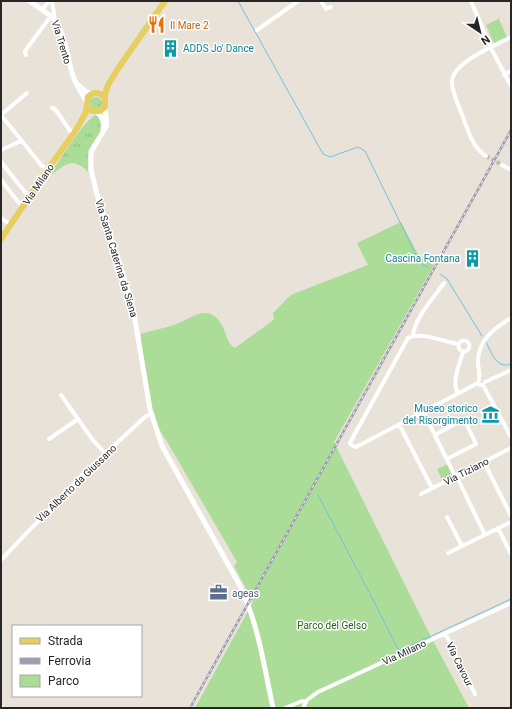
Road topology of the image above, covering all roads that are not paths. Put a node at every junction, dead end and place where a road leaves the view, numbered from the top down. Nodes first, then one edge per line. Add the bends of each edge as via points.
1 (29, 1) edge
2 (51, 1) edge
3 (165, 1) edge
4 (298, 1) edge
5 (321, 1) edge
6 (471, 1) edge
7 (53, 7) junction
8 (331, 7) dead end
9 (44, 10) junction
10 (51, 16) junction
11 (56, 21) junction
12 (257, 30) dead end
13 (511, 37) edge
14 (492, 48) junction
15 (26, 55) dead end
16 (117, 70) junction
17 (511, 71) edge
18 (505, 76) junction
19 (75, 82) junction
20 (511, 86) edge
21 (27, 93) dead end
22 (94, 93) junction
23 (104, 98) junction
24 (87, 103) junction
25 (105, 107) junction
26 (52, 108) dead end
27 (96, 112) junction
28 (1, 115) edge
29 (74, 133) junction
30 (102, 134) junction
31 (21, 140) junction
32 (1, 150) edge
33 (486, 156) tunnel mouth
34 (1, 162) edge
35 (502, 165) tunnel mouth
36 (48, 169) junction
37 (511, 170) edge
38 (1, 180) edge
39 (31, 196) junction
40 (23, 208) junction
41 (1, 218) edge
42 (11, 225) junction
43 (1, 239) edge
44 (444, 283) dead end
45 (511, 318) edge
46 (412, 336) junction
47 (458, 344) junction
48 (463, 352) junction
49 (511, 370) edge
50 (482, 382) junction
51 (458, 393) junction
52 (61, 394) dead end
53 (151, 411) junction
54 (424, 416) dead end
55 (78, 419) junction
56 (400, 424) junction
57 (434, 435) junction
58 (511, 437) edge
59 (49, 439) dead end
60 (511, 448) edge
61 (105, 454) junction
62 (447, 460) junction
63 (484, 462) junction
64 (456, 476) junction
65 (432, 488) junction
66 (421, 494) dead end
67 (511, 516) edge
68 (447, 517) dead end
69 (511, 522) edge
70 (498, 528) junction
71 (485, 535) junction
72 (462, 546) junction
73 (448, 554) dead end
74 (511, 554) edge
75 (1, 560) edge
76 (511, 603) edge
77 (445, 633) junction
78 (475, 694) dead end
79 (306, 702) junction
80 (273, 708) edge
81 (285, 708) edge
82 (303, 708) edge

1 - 9 street
2 - 7 street, Via Trento
2 - 9 street
3 - 16 main road
4 - 12 street
5 - 8 street via 326,9
6 - 14 street
7 - 9 street
7 - 11 street, Via Trento
9 - 10 street
10 - 11 street
10 - 15 street via 25,51
11 - 19 street, Via Trento
13 - 14 street
14 - 18 street
14 - 33 street via 471,58 458,68 454,72 452,82 473,142
16 - 22 main road
16 - 23 main road
17 - 18 street
18 - 20 street
19 - 22 street via 85,91
19 - 24 street, Via Trento
21 - 28 street
22 - 23 main road via 101,94
22 - 24 main road
23 - 25 main road
24 - 27 main road via 90,110
24 - 29 main road via 84,116
25 - 27 main road
25 - 30 street, Via Santa Caterina da Siena via 107,125
26 - 29 street
27 - 29 main road
27 - 30 street via 103,121
28 - 31 street
29 - 36 main road, Via Milano
30 - 53 street, Via Santa Caterina da Siena via 91,152 92,174 132,302
31 - 32 street
31 - 36 street via 42,166
34 - 39 street
35 - 37 street
36 - 39 main road, Via Milano
38 - 40 street
39 - 40 main road, Via Milano
40 - 42 main road, Via Milano
41 - 42 street
42 - 43 main road, Via Milano
44 - 46 street via 422,314
45 - 50 street via 491,332 482,344 478,357
46 - 47 street via 420,335
46 - 56 street via 408,338 350,444 358,446
47 - 48 street
47 - 48 street via 462,340 468,342 468,349
48 - 51 street via 455,387
49 - 50 street
50 - 51 street
50 - 58 street
51 - 56 street
52 - 55 street
53 - 61 street, Via Alberto da Giussano
53 - 80 street, Via Santa Caterina da Siena via 162,446 242,590 251,611
54 - 57 street
55 - 59 street
55 - 61 street
56 - 65 street
57 - 62 street
57 - 62 street via 464,419 476,444
60 - 63 street, Via Tiziano
61 - 75 street, Via Alberto da Giussano
62 - 64 street
63 - 64 street, Via Tiziano
63 - 67 street
64 - 65 street, Via Tiziano
64 - 71 street
65 - 66 street, Via Tiziano
68 - 72 street
69 - 70 street
70 - 71 street
70 - 74 street
71 - 72 street
72 - 73 street
76 - 77 street, Via Milano
77 - 78 street, Via Cavour
77 - 79 street, Via Milano via 318,692
79 - 81 street via 302,701
79 - 82 street, Via Milano

